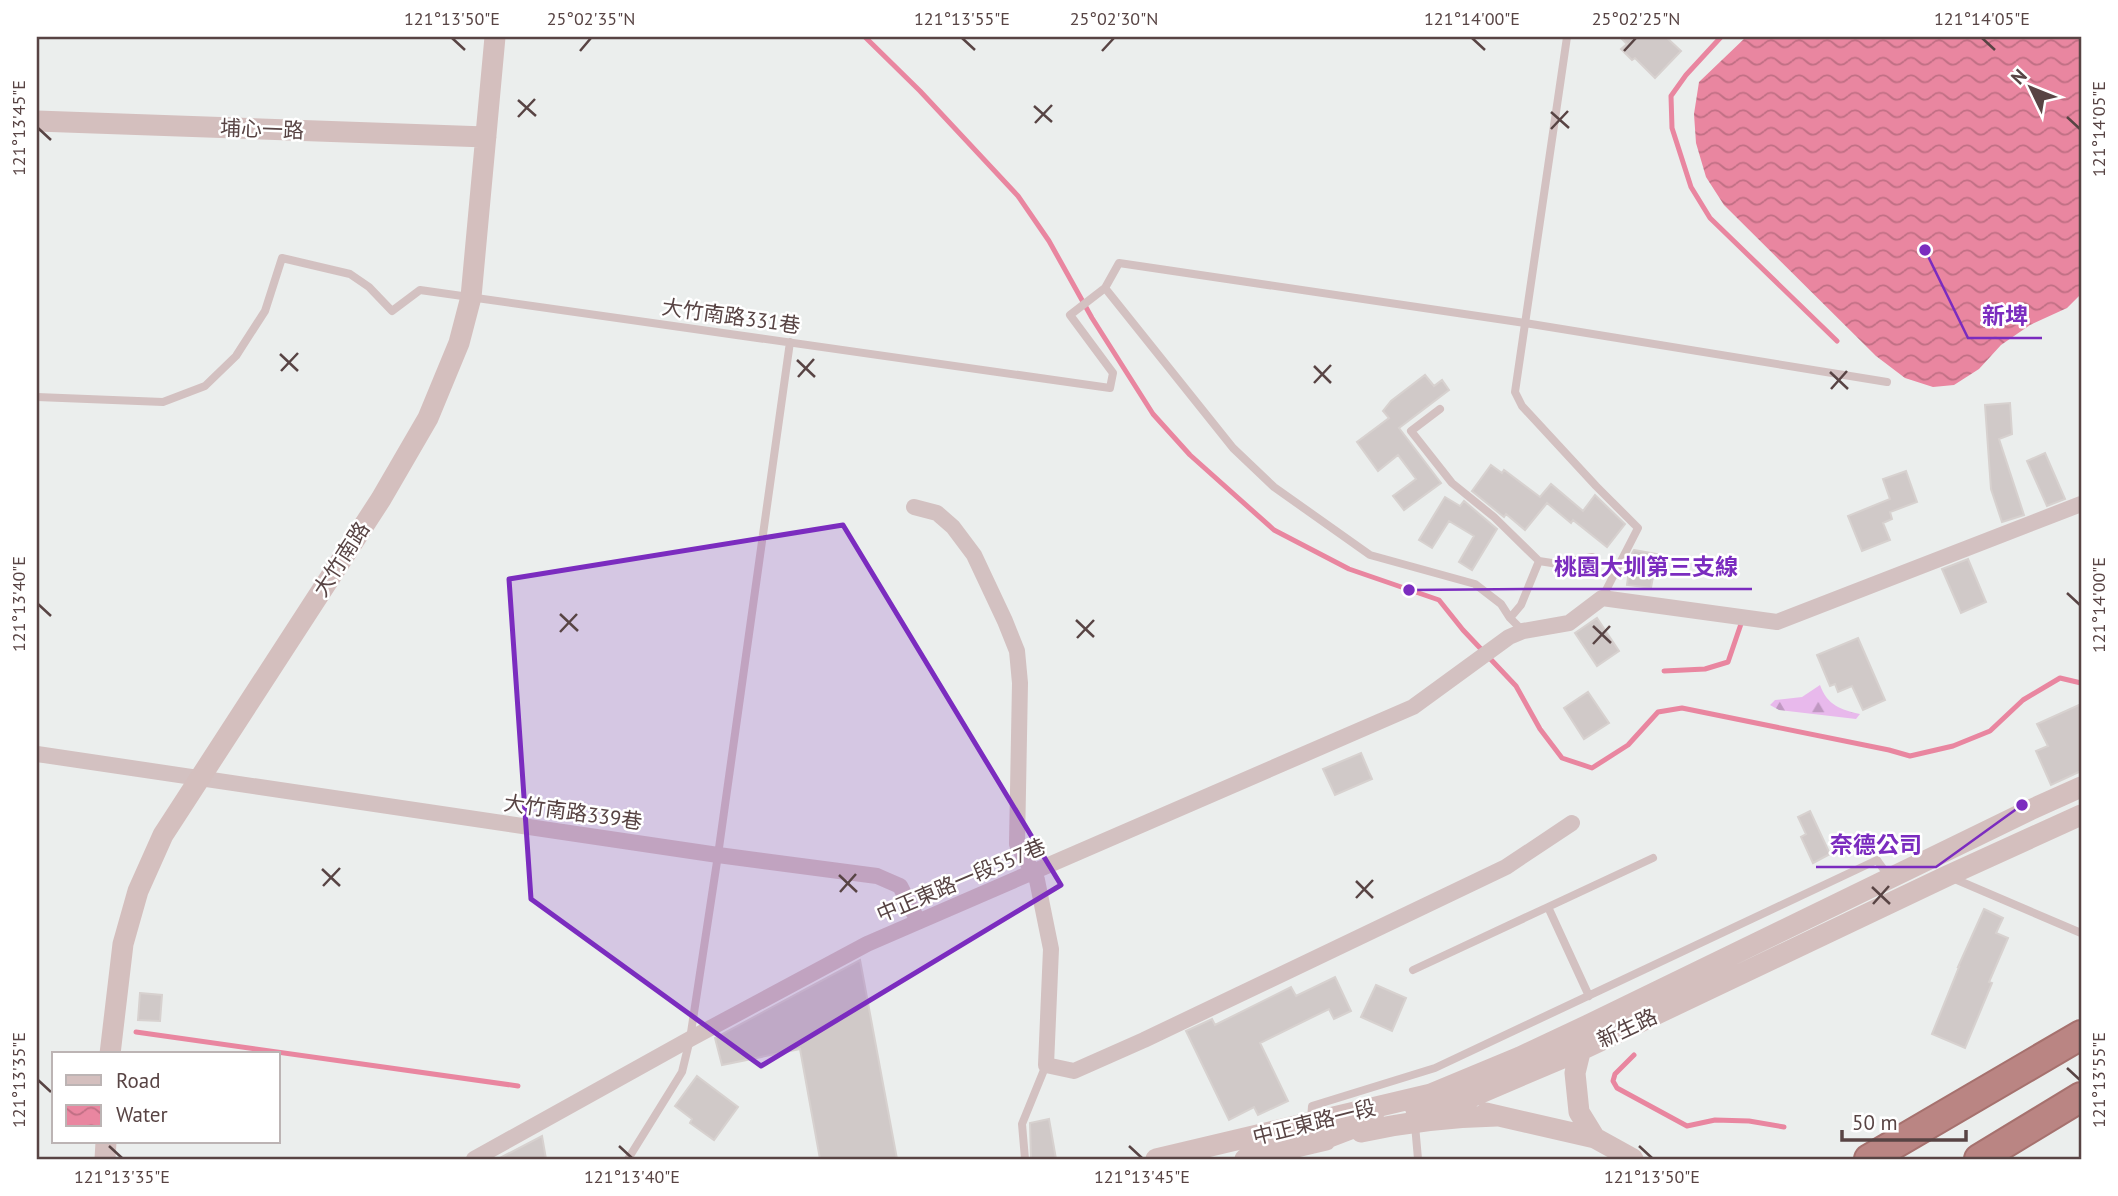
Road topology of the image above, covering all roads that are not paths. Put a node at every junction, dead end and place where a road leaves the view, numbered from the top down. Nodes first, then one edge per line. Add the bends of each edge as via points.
1 (495, 37) edge
2 (1567, 37) edge
3 (37, 121) edge
4 (486, 136) junction
5 (1105, 288) junction
6 (471, 297) junction
7 (1525, 323) junction
8 (790, 342) junction
9 (1887, 382) dead end
10 (37, 397) edge
11 (1440, 409) dead end
12 (2081, 504) edge
13 (914, 507) dead end
14 (1592, 557) dead end
15 (1539, 561) junction
16 (1602, 598) junction
17 (1510, 618) junction
18 (1516, 634) junction
19 (37, 754) edge
20 (199, 778) junction
21 (2081, 787) edge
22 (2081, 815) edge
23 (1573, 823) dead end
24 (718, 855) junction
25 (1653, 858) dead end
26 (1032, 872) junction
27 (1947, 876) junction
28 (1890, 879) junction
29 (1900, 899) junction
30 (1548, 907) junction
31 (918, 921) junction
32 (2081, 933) edge
33 (1413, 970) dead end
34 (1589, 996) junction
35 (1588, 1024) junction
36 (2081, 1035) edge
37 (690, 1039) junction
38 (1579, 1051) junction
39 (110, 1052) edge
40 (1046, 1065) junction
41 (1431, 1094) junction
42 (2081, 1097) edge
43 (1457, 1103) junction
44 (2081, 1111) edge
45 (1497, 1116) junction
46 (1415, 1122) junction
47 (1312, 1133) junction
48 (1595, 1138) junction
49 (1989, 1153) edge
50 (474, 1159) edge
51 (628, 1159) edge
52 (1025, 1159) edge
53 (1156, 1159) edge
54 (1245, 1159) edge
55 (1418, 1159) edge
56 (1633, 1159) edge
57 (1869, 1159) edge

1 - 4 main road, 大竹南路
2 - 7 lane
3 - 4 main road, 埔心一路
4 - 6 main road, 大竹南路
5 - 7 lane via 1119,263
5 - 8 lane, 大竹南路331巷 via 1070,315 1113,373 1110,388
5 - 17 lane via 1233,448 1274,487 1370,555 1475,584 1501,604
6 - 8 lane, 大竹南路331巷
6 - 10 lane, 大竹南路331巷 via 420,290 392,311 350,274 282,258 265,311 236,356 205,386 163,401
6 - 20 main road, 大竹南路 via 459,343 428,418 381,499
7 - 9 lane
7 - 16 lane via 1515,392 1522,406 1638,528
8 - 24 lane
11 - 15 lane via 1410,431 1452,483
12 - 16 street via 1777,622
13 - 26 street via 937,513 974,555 1017,651 1017,844
14 - 15 lane via 1558,564
15 - 17 lane via 1521,605
16 - 18 street via 1569,623
17 - 18 lane
18 - 26 street, 中正東路一段557巷 via 1413,707
19 - 20 street, 大竹南路339巷
20 - 24 street, 大竹南路339巷
20 - 39 main road, 大竹南路 via 163,835 138,891 123,944
21 - 28 main road, 新生路
22 - 27 main road, 新生路
23 - 40 street via 1506,867 1144,1040 1074,1071
24 - 31 street, 大竹南路339巷 via 877,876 900,886
24 - 37 lane
25 - 30 lane
26 - 31 street, 中正東路一段557巷
26 - 40 street via 1051,949
27 - 29 main road, 新生路
27 - 32 lane
28 - 29 lane
28 - 34 lane via 1877,860
28 - 35 main road, 新生路
29 - 38 main road, 新生路
30 - 33 lane
30 - 34 lane
31 - 37 street, 中正東路一段557巷
34 - 47 lane via 1434,1068 1312,1106
35 - 38 main road, 新生路
35 - 41 main road, 中正東路一段
36 - 57 highway
37 - 50 street, 中正東路一段557巷
37 - 51 lane via 682,1072
38 - 43 main road, 中正東路一段
38 - 48 main road via 1575,1073 1579,1112
40 - 52 lane via 1022,1124
41 - 43 main road, 中正東路一段
41 - 47 main road, 中正東路一段
42 - 49 highway
43 - 45 main road, 中正東路一段
43 - 47 main road, 中正東路一段
44 - 49 highway
45 - 46 main road, 中正東路一段
45 - 48 main road, 中正東路一段
46 - 47 main road, 中正東路一段
46 - 55 lane
47 - 53 main road, 中正東路一段
47 - 54 main road, 中正東路一段
48 - 56 main road, 中正東路一段

